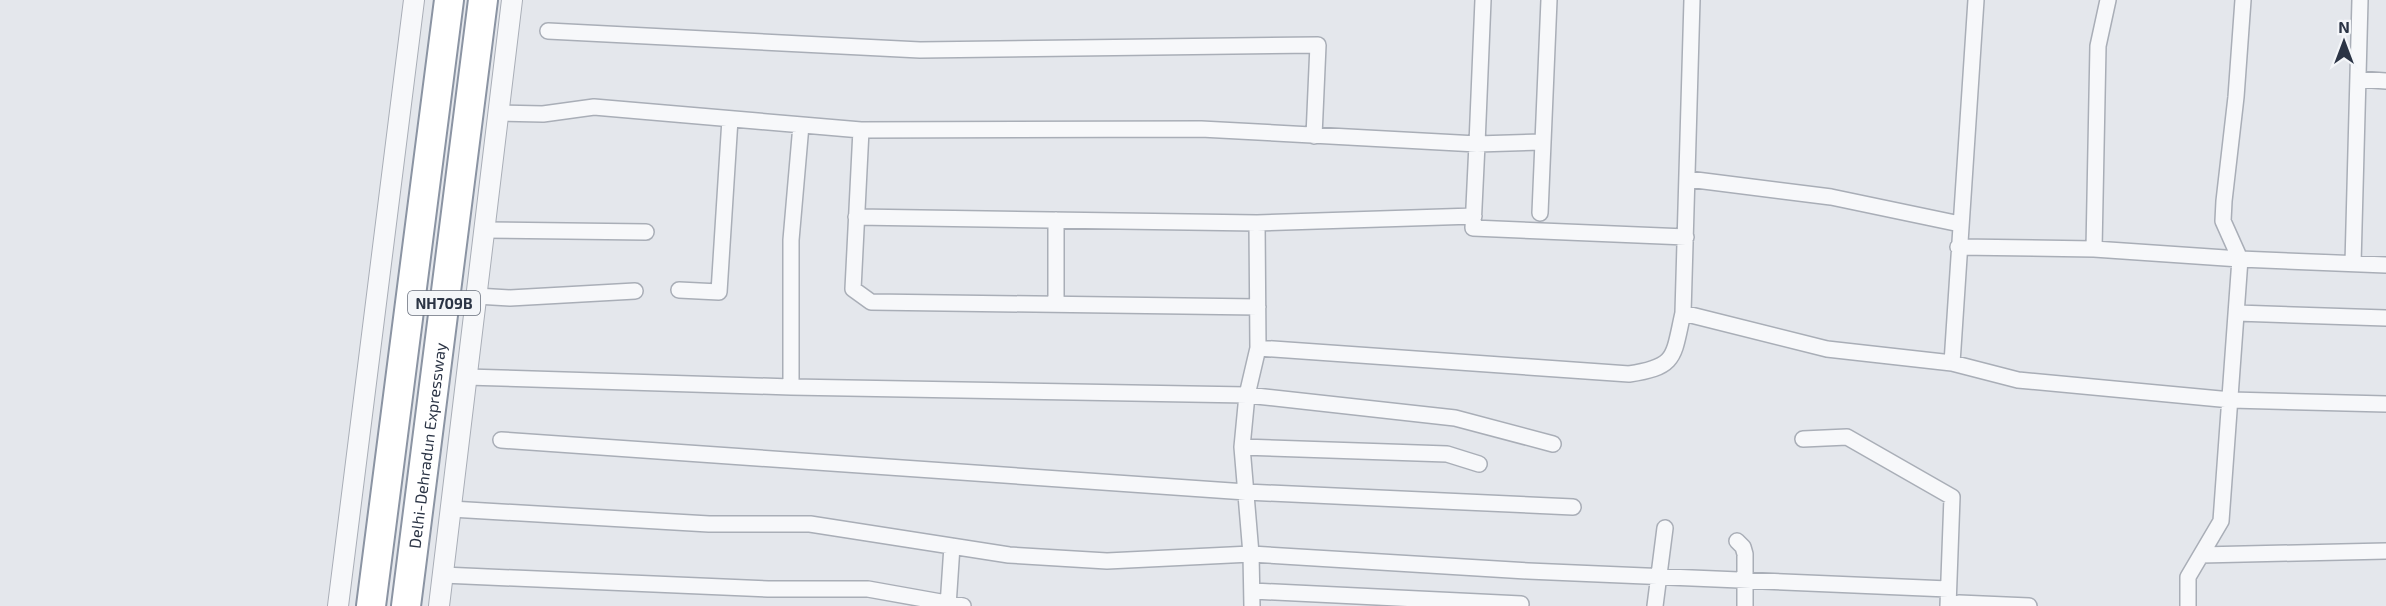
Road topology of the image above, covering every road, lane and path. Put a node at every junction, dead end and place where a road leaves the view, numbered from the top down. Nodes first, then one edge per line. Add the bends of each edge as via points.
1 (414, 0) edge
2 (449, 0) edge
3 (483, 0) edge
4 (512, 0) edge
5 (1483, 0) edge
6 (1549, 0) edge
7 (1692, 0) edge
8 (1976, 0) edge
9 (2108, 0) edge
10 (2243, 0) edge
11 (2360, 0) edge
12 (548, 31) dead end
13 (2358, 79) junction
14 (2386, 81) edge
15 (508, 112) junction
16 (730, 119) junction
17 (801, 125) junction
18 (861, 130) junction
19 (1314, 136) junction
20 (1541, 142) junction
21 (1477, 144) junction
22 (1688, 179) junction
23 (1539, 213) dead end
24 (1474, 216) junction
25 (856, 217) junction
26 (1056, 220) junction
27 (1257, 223) junction
28 (1960, 224) junction
29 (484, 230) junction
30 (646, 232) dead end
31 (1686, 237) junction
32 (1958, 247) junction
33 (2094, 249) junction
34 (2240, 259) junction
35 (2353, 264) junction
36 (2386, 265) edge
37 (680, 290) dead end
38 (635, 291) dead end
39 (494, 297) junction
40 (1056, 304) junction
41 (1258, 307) junction
42 (1683, 313) junction
43 (2237, 313) junction
44 (2386, 318) edge
45 (1258, 348) junction
46 (1952, 363) junction
47 (466, 377) junction
48 (790, 387) junction
49 (1247, 395) junction
50 (2232, 400) junction
51 (2386, 404) edge
52 (1803, 439) dead end
53 (501, 440) dead end
54 (1553, 444) dead end
55 (1242, 447) junction
56 (1479, 464) dead end
57 (1246, 492) junction
58 (1573, 507) dead end
59 (460, 510) junction
60 (1665, 528) dead end
61 (1737, 541) dead end
62 (952, 546) junction
63 (2386, 551) edge
64 (1251, 554) junction
65 (2201, 555) junction
66 (451, 576) junction
67 (1659, 577) junction
68 (1745, 580) junction
69 (1948, 589) junction
70 (1253, 598) edge
71 (1521, 604) dead end
72 (953, 605) edge
73 (1954, 605) edge
74 (338, 606) edge
75 (371, 606) edge
76 (406, 606) edge
77 (439, 606) edge
78 (1655, 606) edge
79 (1745, 606) edge
80 (2029, 606) edge
81 (2188, 606) edge

1 - 74 street
2 - 75 highway, Delhi-Dehradun Expressway / NH709B
3 - 76 highway, Delhi-Dehradun Expressway / NH709B
4 - 15 street
5 - 21 street
6 - 20 street
7 - 22 street
8 - 28 street
9 - 33 street via 2098,46
10 - 34 street via 2223,221
11 - 13 street
12 - 19 street via 920,50 1318,45
13 - 14 street
13 - 35 street
15 - 16 street via 543,114 594,107
15 - 29 street
16 - 17 street
16 - 37 street via 719,292
17 - 18 street
17 - 48 street via 790,240
18 - 19 street via 1201,129
18 - 25 street
19 - 21 street
20 - 21 street
20 - 23 street
21 - 24 street
22 - 28 street via 1831,197
22 - 31 street
24 - 27 street
24 - 31 street via 1473,228
25 - 26 street
25 - 40 street via 853,289 872,302
26 - 27 street
26 - 40 street
27 - 41 street
28 - 32 street
29 - 30 street
29 - 39 street
31 - 42 street
32 - 33 street
32 - 46 street
33 - 34 street
34 - 35 street
34 - 43 street
35 - 36 street
38 - 39 street
39 - 47 street
40 - 41 street
41 - 45 street
42 - 45 street via 1668,363 1629,374
42 - 46 street via 1827,349
43 - 44 street
43 - 50 street
45 - 49 street
46 - 50 street via 2018,380
47 - 48 street
47 - 59 street
48 - 49 street
49 - 54 street via 1455,418
49 - 55 street
50 - 51 street
50 - 65 street via 2222,522
52 - 69 street via 1847,437 1952,496
53 - 57 street
55 - 56 street via 1447,454
55 - 57 street
57 - 58 street
57 - 64 street
59 - 62 street via 709,524 810,524
59 - 66 street
60 - 67 street
61 - 68 street via 1745,554
62 - 64 street via 1009,555 1107,561
62 - 72 street
63 - 65 street
64 - 67 street
64 - 70 street
65 - 81 street via 2188,577
66 - 72 street via 768,589 868,589
66 - 77 street
67 - 68 street
67 - 78 street
68 - 69 street
68 - 79 street
69 - 73 street
70 - 71 street
73 - 80 street

